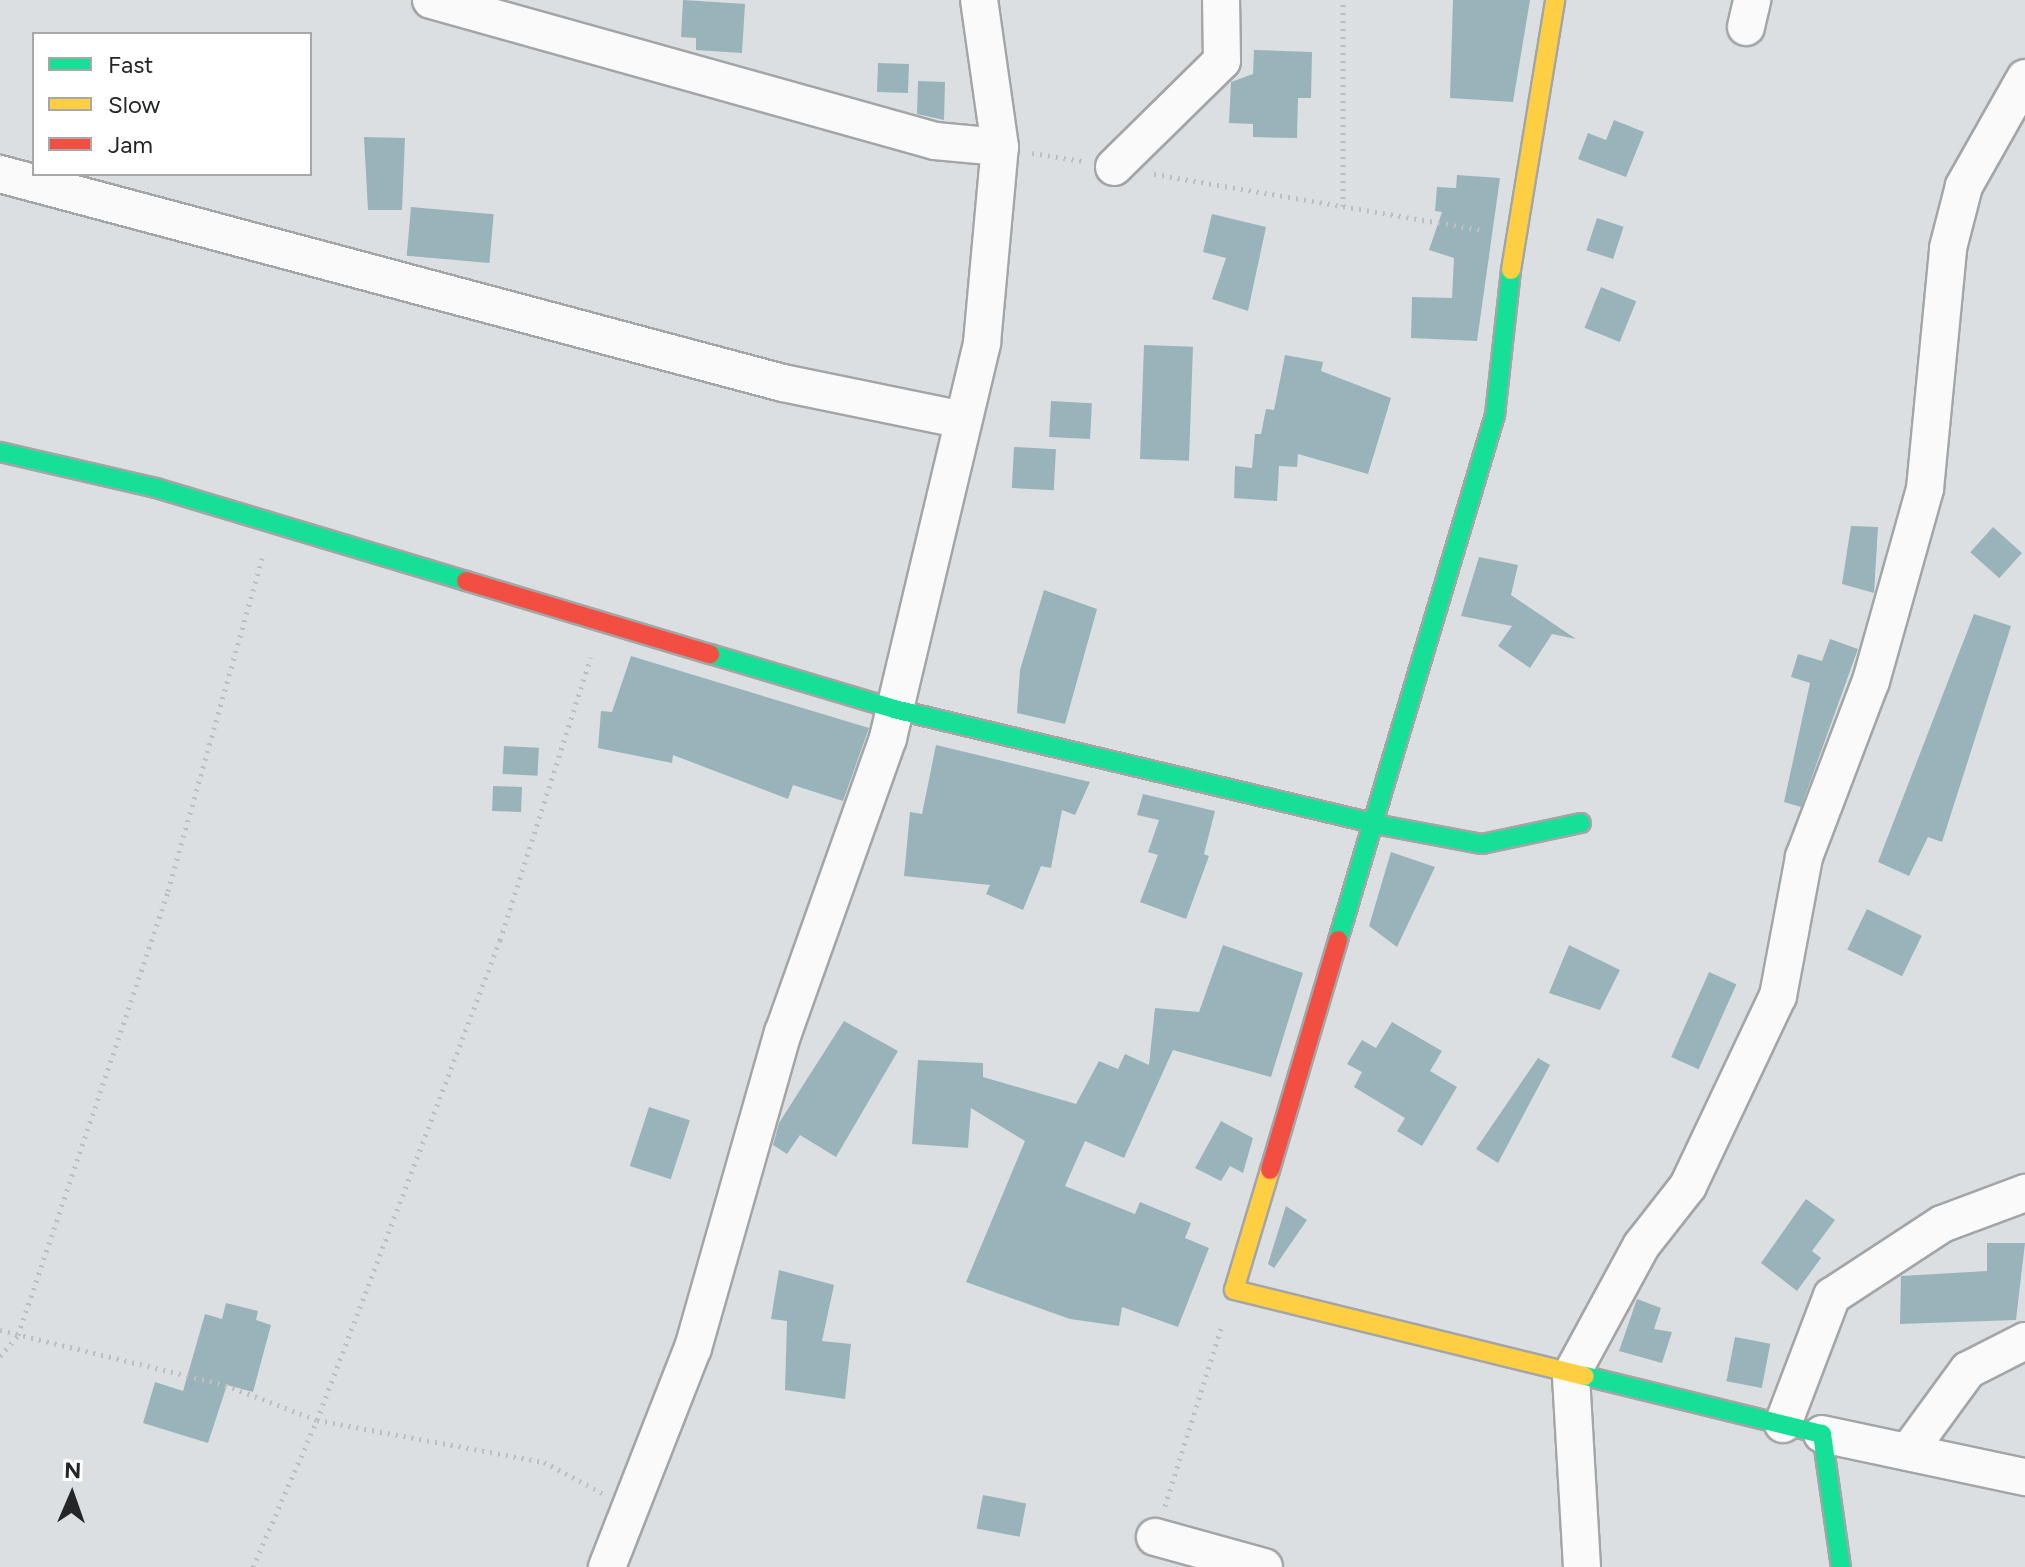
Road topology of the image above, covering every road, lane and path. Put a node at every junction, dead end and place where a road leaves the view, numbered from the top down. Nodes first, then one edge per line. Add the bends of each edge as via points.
1 (431, 0) edge
2 (979, 0) edge
3 (1221, 0) edge
4 (1343, 0) edge
5 (1555, 0) edge
6 (2025, 78) edge
7 (1000, 147) junction
8 (1114, 167) junction
9 (0, 174) edge
10 (1343, 206) junction
11 (1517, 236) junction
12 (963, 420) junction
13 (0, 452) edge
14 (272, 522) junction
15 (603, 620) junction
16 (894, 709) junction
17 (1581, 823) dead end
18 (1375, 824) junction
19 (2025, 1193) edge
20 (1234, 1290) junction
21 (0, 1330) edge
22 (18, 1335) junction
23 (2025, 1341) edge
24 (0, 1356) edge
25 (1571, 1375) junction
26 (317, 1420) junction
27 (1783, 1424) junction
28 (1822, 1434) junction
29 (1908, 1452) junction
30 (2025, 1477) edge
31 (629, 1508) junction
32 (1155, 1537) joint
33 (253, 1567) edge
34 (607, 1567) edge
35 (1264, 1567) edge
36 (1582, 1567) edge
37 (1841, 1567) edge

1 - 7 street via 935,141
2 - 7 street
3 - 8 street via 1222,61
4 - 10 path
5 - 11 street
6 - 25 street via 1964,186 1948,248 1925,489 1871,681 1804,857 1778,996 1688,1186 1641,1246
7 - 8 path
7 - 12 street via 982,343
8 - 10 path
9 - 12 street via 783,383
10 - 11 path
11 - 18 street via 1495,415
12 - 16 street
13 - 14 street
14 - 15 street
14 - 22 path via 168,891
15 - 16 street
15 - 26 path via 500,940
16 - 18 street
16 - 31 street via 783,1033 693,1348
17 - 18 street via 1482,844
18 - 20 street
19 - 27 street via 1942,1224 1832,1296
20 - 25 street
20 - 32 path
21 - 22 path
22 - 24 path
22 - 26 path via 211,1381
23 - 29 street via 1968,1370
25 - 27 street
25 - 36 street
26 - 31 path via 544,1462
26 - 33 path
27 - 28 street
28 - 29 street
28 - 37 street
29 - 30 street
31 - 34 street
32 - 35 street

